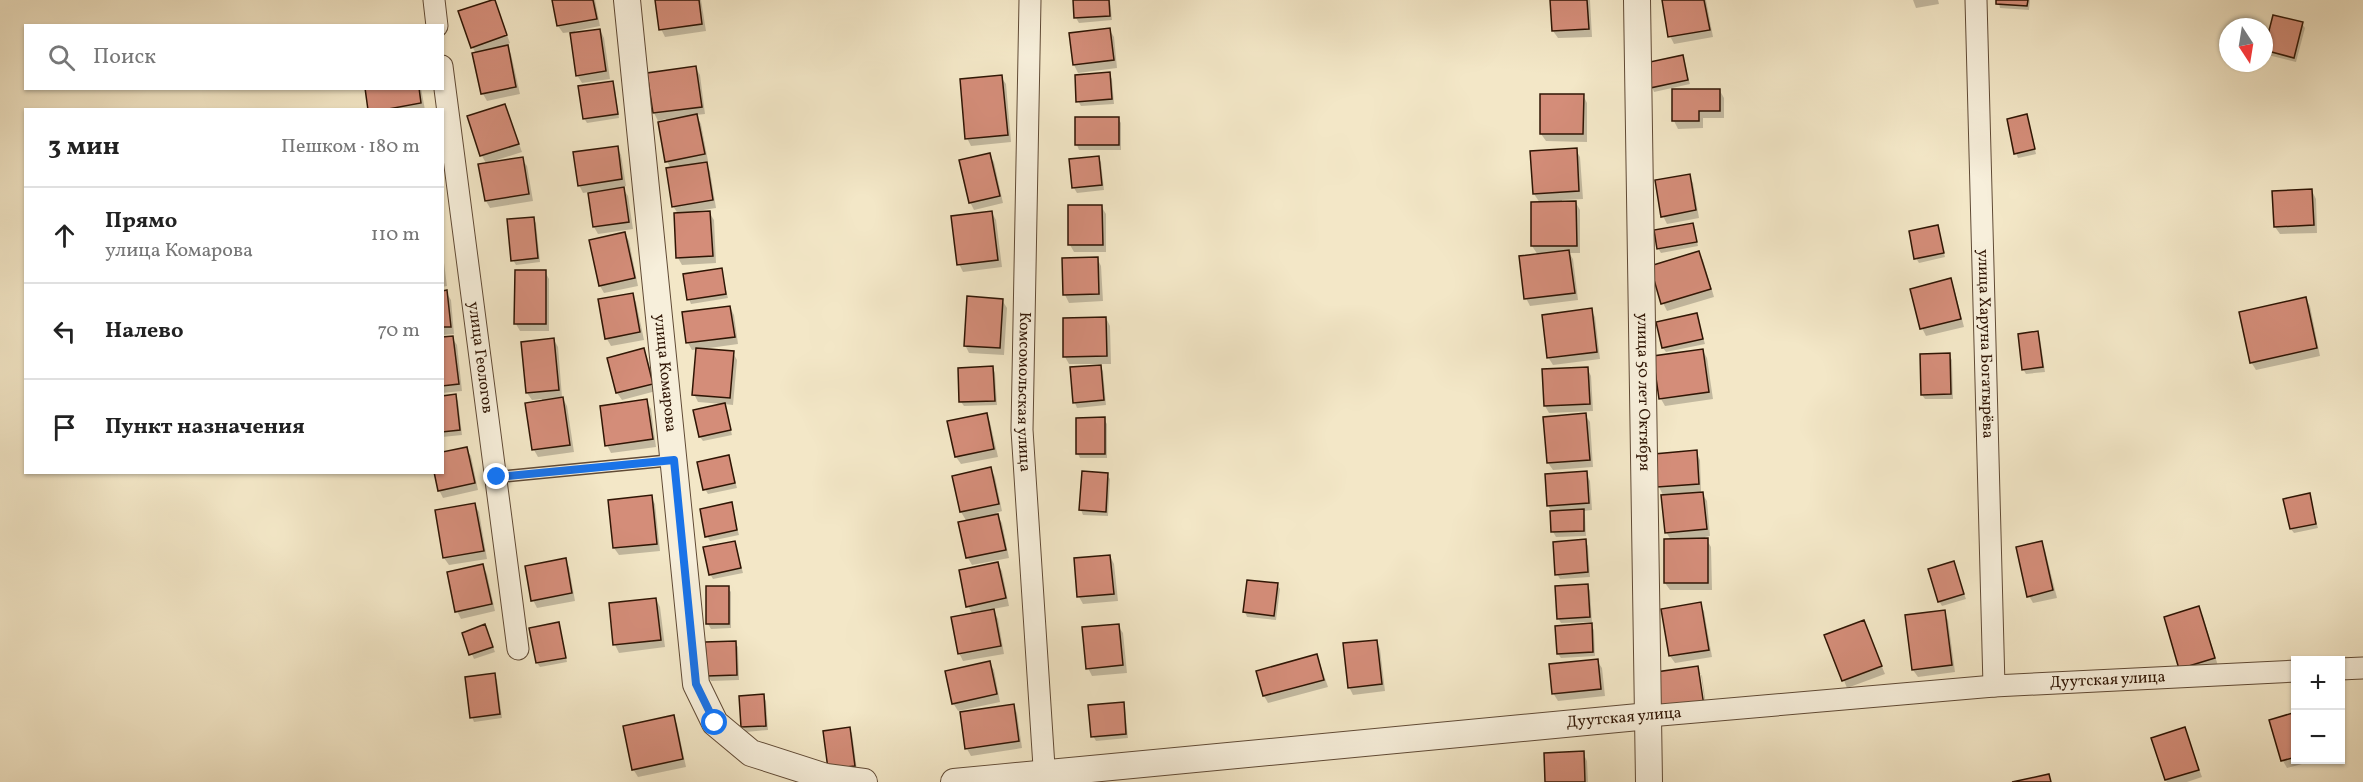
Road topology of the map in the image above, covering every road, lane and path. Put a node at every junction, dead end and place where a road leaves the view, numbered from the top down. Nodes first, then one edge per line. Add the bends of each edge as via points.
1 (434, 0) edge
2 (627, 0) edge
3 (1030, 0) edge
4 (1637, 0) edge
5 (1976, 0) edge
6 (437, 24) edge
7 (444, 81) edge
8 (674, 460) junction
9 (497, 477) junction
10 (518, 649) dead end
11 (2363, 668) edge
12 (2345, 669) edge
13 (2291, 671) edge
14 (1994, 686) junction
15 (1649, 716) junction
16 (1044, 778) edge
17 (816, 780) edge
18 (864, 782) edge
19 (954, 782) edge
20 (1649, 782) edge

1 - 6 street
2 - 8 street, улица Комарова
3 - 16 street, Комсомольская улица via 1022,430
4 - 15 street, улица 50 лет Октября
5 - 14 street, улица Харуна Богатырёва
7 - 9 street, улица Геологов
8 - 9 lane
8 - 17 street, улица Комарова via 696,684 715,723 752,753
9 - 10 street, улица Геологов
11 - 12 street
13 - 14 street, Дуутская улица
14 - 15 street, Дуутская улица
15 - 16 street, Дуутская улица
15 - 20 street, улица 50 лет Октября
16 - 19 street, Дуутская улица
17 - 18 street, улица Комарова

